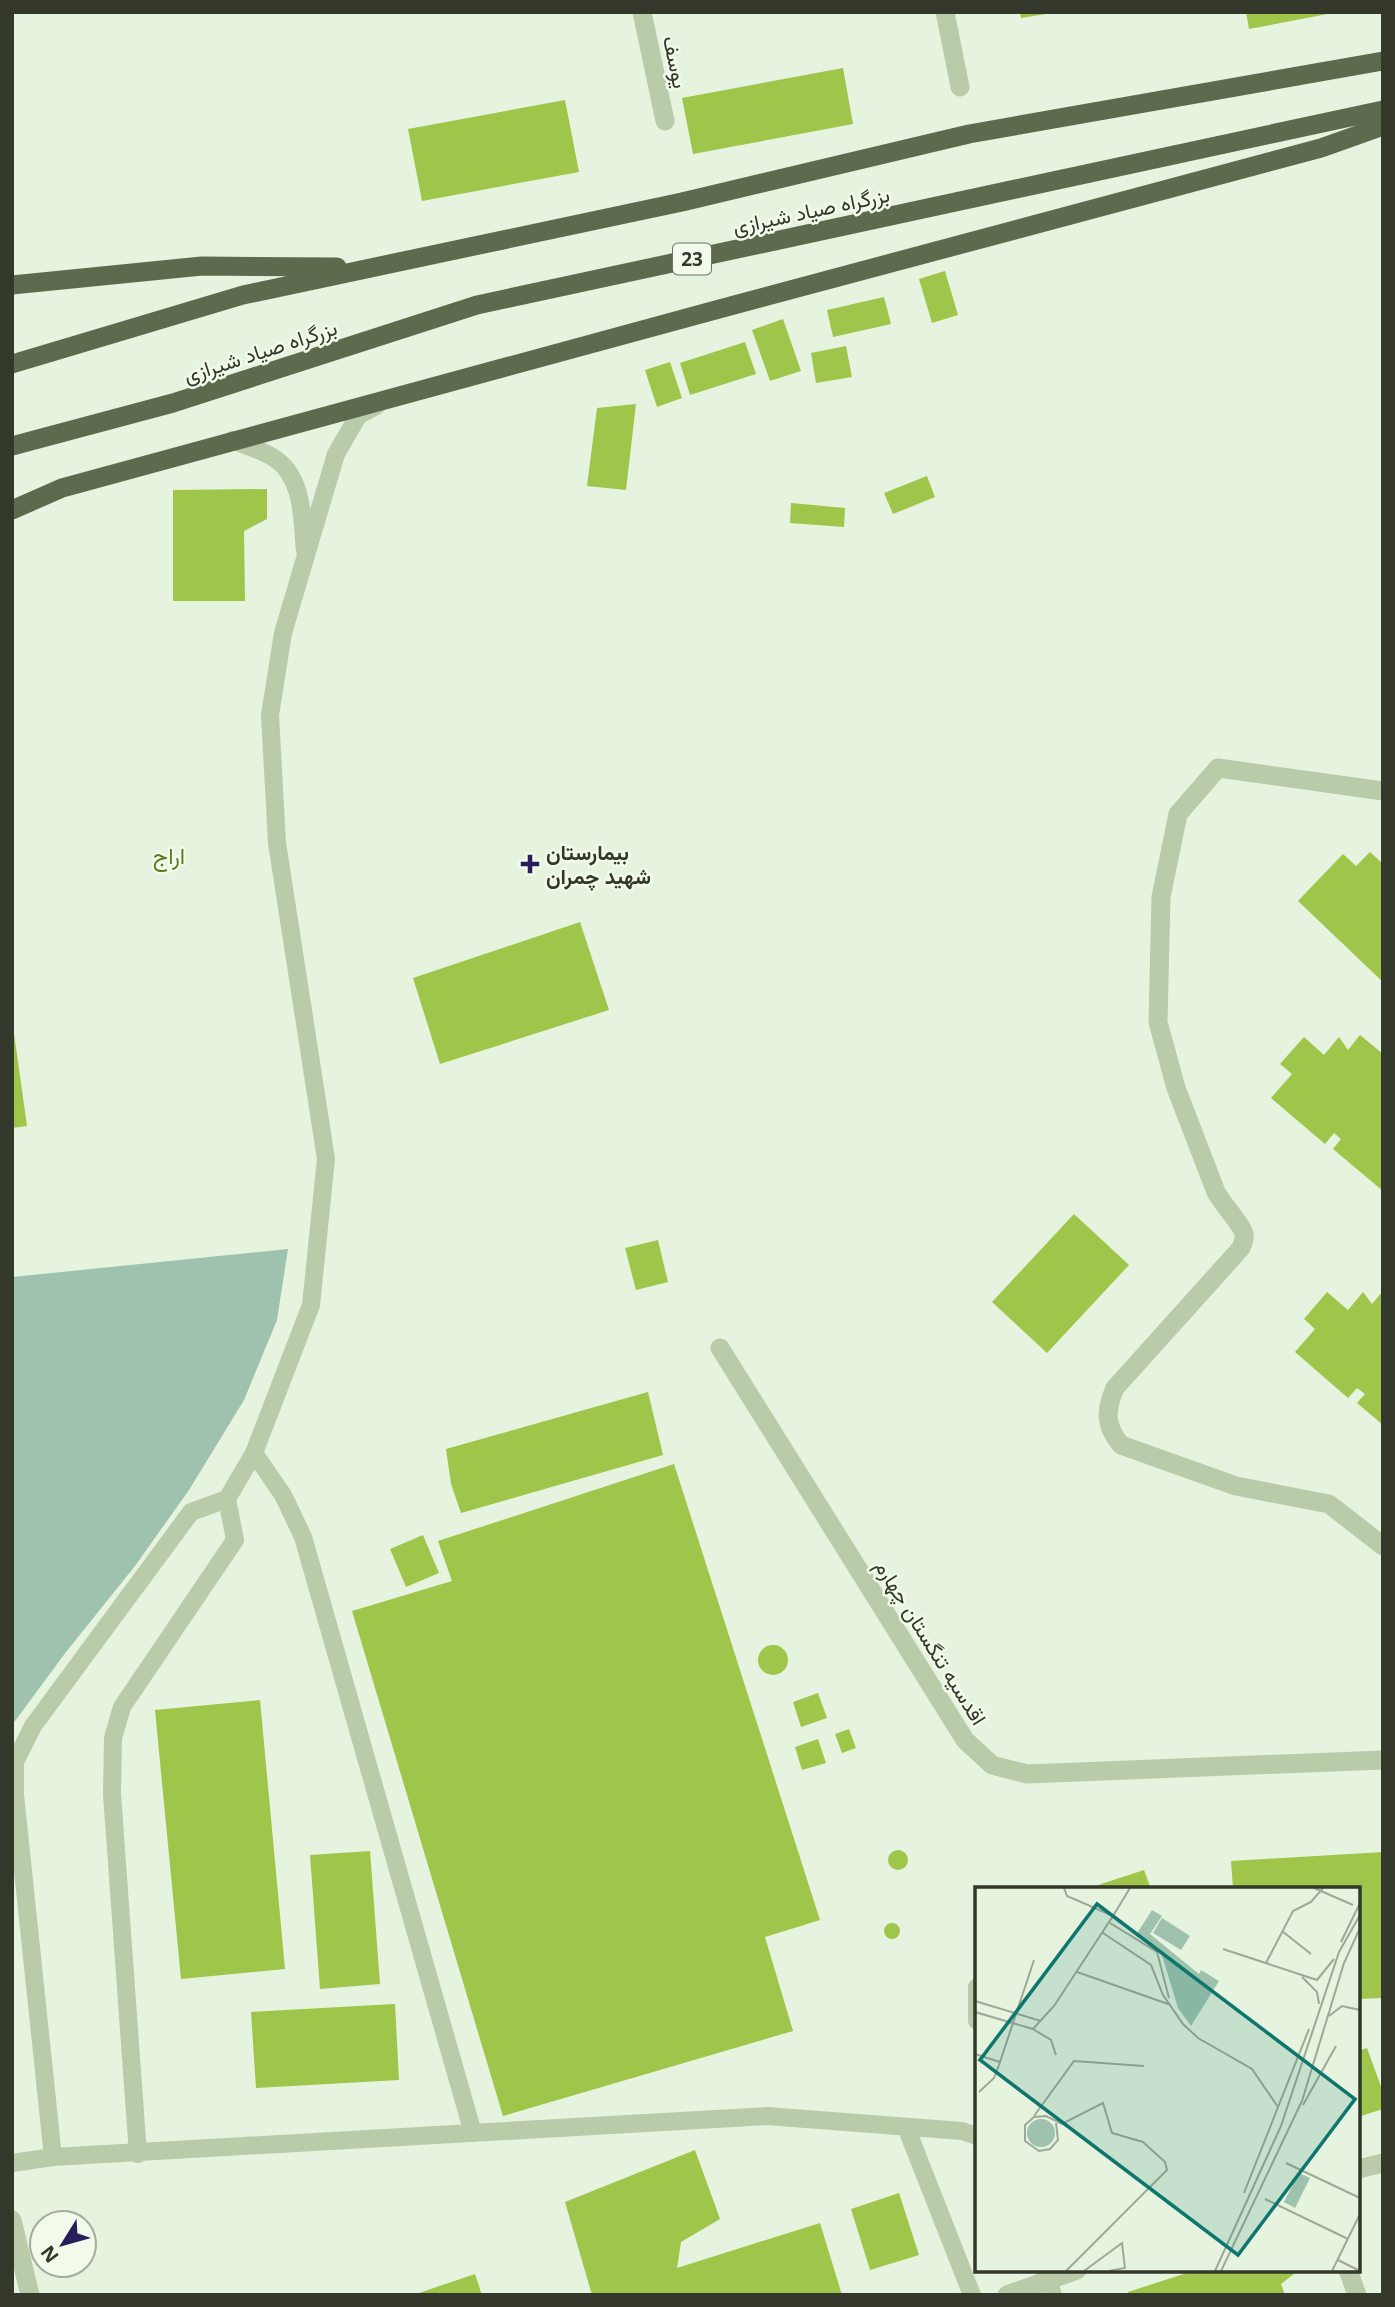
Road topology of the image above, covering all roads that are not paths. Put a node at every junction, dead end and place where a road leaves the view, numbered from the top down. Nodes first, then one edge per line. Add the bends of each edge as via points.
1 (642, 12) edge
2 (945, 12) edge
3 (1383, 61) edge
4 (960, 87) dead end
5 (1383, 110) edge
6 (665, 121) dead end
7 (1383, 126) edge
8 (373, 267) junction
9 (12, 285) edge
10 (12, 364) edge
11 (397, 394) junction
12 (232, 440) junction
13 (12, 446) edge
14 (12, 510) edge
15 (306, 562) junction
16 (1383, 791) edge
17 (720, 1348) dead end
18 (254, 1453) junction
19 (227, 1499) junction
20 (1383, 1546) edge
21 (1383, 1760) edge
22 (906, 2127) junction
23 (473, 2133) junction
24 (975, 2135) edge
25 (138, 2154) junction
26 (53, 2157) junction
27 (12, 2163) edge
28 (1383, 2163) edge
29 (1360, 2169) edge
30 (12, 2220) edge
31 (1072, 2272) edge
32 (1349, 2272) edge
33 (1048, 2282) edge
34 (30, 2295) edge
35 (972, 2295) edge
36 (1007, 2295) edge
37 (1357, 2295) edge

1 - 6 street, یوسف
2 - 4 street
3 - 8 highway, بزرگراه صیاد شیرازی via 969,134 682,202
5 - 13 highway, بزرگراه صیاد شیرازی / 23 via 477,305 173,403
7 - 11 highway via 1295,155
8 - 9 highway via 202,266
8 - 10 highway, بزرگراه صیاد شیرازی via 243,295
11 - 12 highway
11 - 15 lane via 358,416 336,454
12 - 14 highway via 62,488
12 - 15 lane via 276,458 291,477 300,499
15 - 18 lane via 283,633 270,715 277,843 326,1159 312,1305
16 - 20 street via 1218,768 1178,814 1161,897 1158,1022 1176,1088 1216,1192 1245,1240 1115,1388 1107,1422 1121,1445 1236,1486 1329,1504
17 - 21 street, اقدسیه تنگستان چهارم via 965,1740 992,1765 1027,1774
18 - 19 lane
18 - 23 lane via 283,1495 307,1550
19 - 25 lane via 235,1540 122,1707 113,1738 112,1794
19 - 26 lane via 191,1512 33,1726 15,1762
22 - 23 lane via 767,2116
22 - 24 lane
22 - 35 lane
23 - 25 lane
25 - 26 lane
26 - 27 lane
28 - 29 street
30 - 34 street
31 - 33 street
32 - 37 street
33 - 36 street

